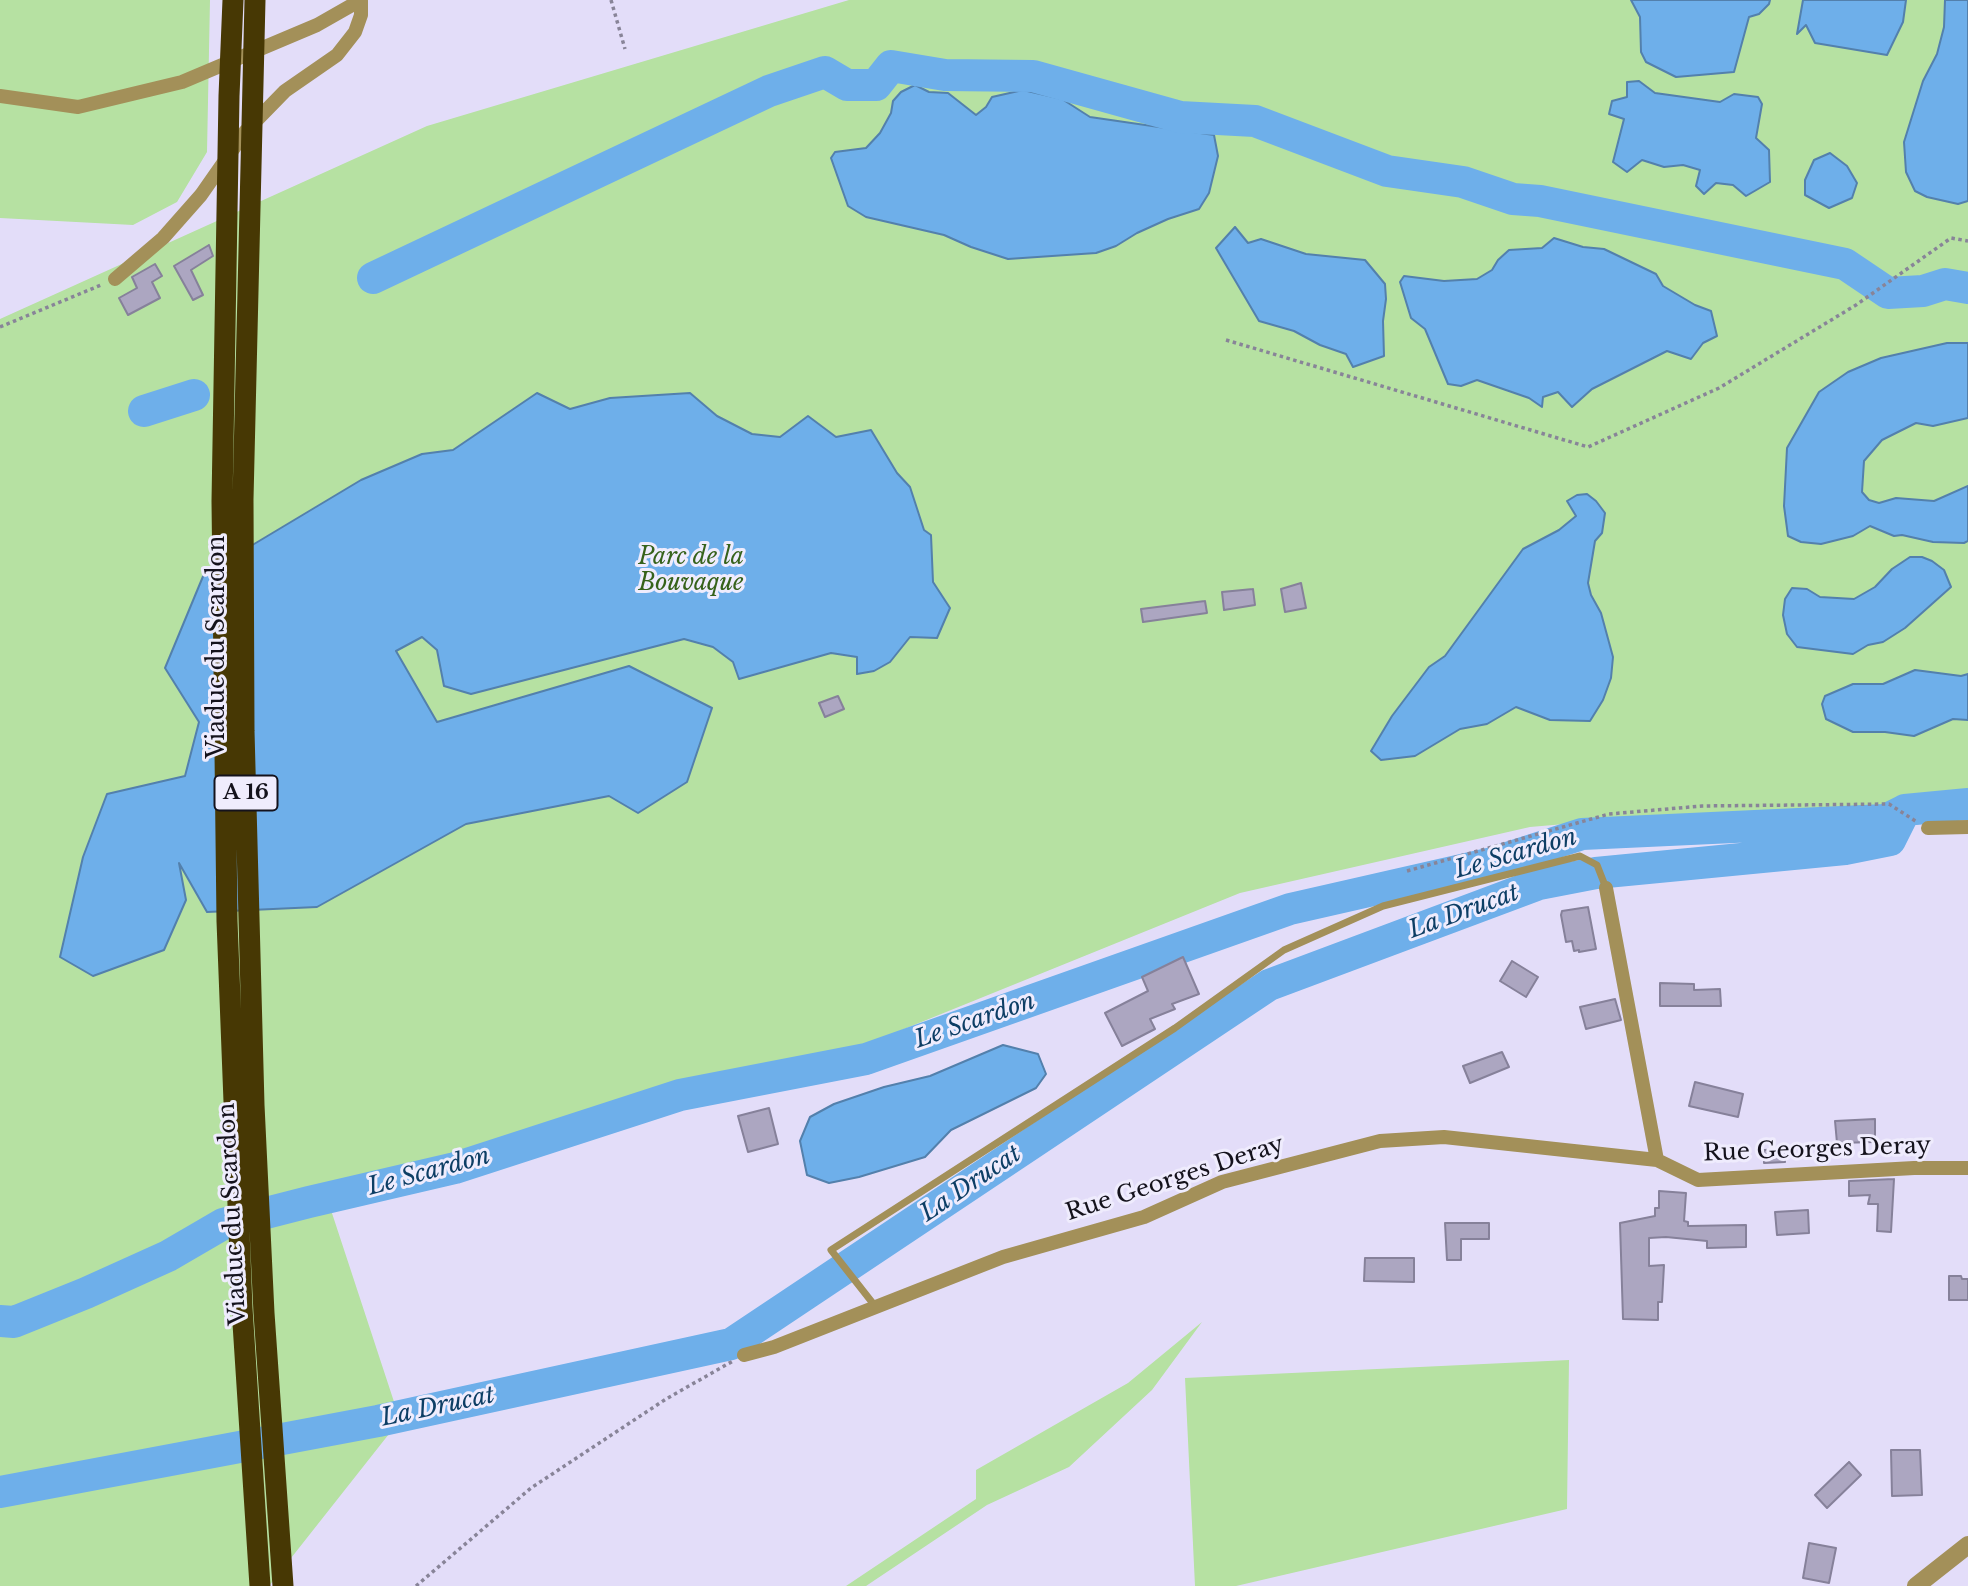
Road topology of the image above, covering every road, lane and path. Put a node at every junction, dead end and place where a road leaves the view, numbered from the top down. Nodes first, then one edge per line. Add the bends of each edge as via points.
1 (233, 0) edge
2 (255, 0) edge
3 (361, 0) edge
4 (611, 0) edge
5 (625, 49) dead end
6 (0, 96) edge
7 (1968, 241) edge
8 (115, 279) joint
9 (0, 327) edge
10 (1226, 340) dead end
11 (1912, 820) dead end
12 (1968, 827) edge
13 (1928, 828) dead end
14 (1407, 871) dead end
15 (1606, 888) joint
16 (1657, 1160) junction
17 (1968, 1168) edge
18 (876, 1307) junction
19 (744, 1355) joint
20 (1968, 1545) edge
21 (260, 1586) edge
22 (283, 1586) edge
23 (416, 1586) edge
24 (1916, 1586) edge

1 - 21 highway, Viaduc du Scardon / A 16, bridge via 222,501 227,921 242,1308
2 - 22 highway, Viaduc du Scardon / A 16, bridge via 243,485 244,731 254,1105
3 - 6 street via 317,25 182,82 78,107
3 - 8 street via 355,32 337,55 285,91 245,132 163,239
4 - 5 path
7 - 10 path via 1951,238 1856,304 1719,388 1588,447
8 - 9 path
11 - 14 path via 1889,804 1702,806 1609,814
12 - 13 street
15 - 16 street
15 - 18 lane via 1597,865 1580,856 1382,906 1284,950 1175,1028 831,1250
16 - 17 street, Rue Georges Deray via 1698,1180
16 - 18 street, Rue Georges Deray via 1444,1137 1380,1140 1222,1182 1144,1217 1003,1257
18 - 19 street, Rue Georges Deray
19 - 23 path via 666,1399 531,1488
20 - 24 street

